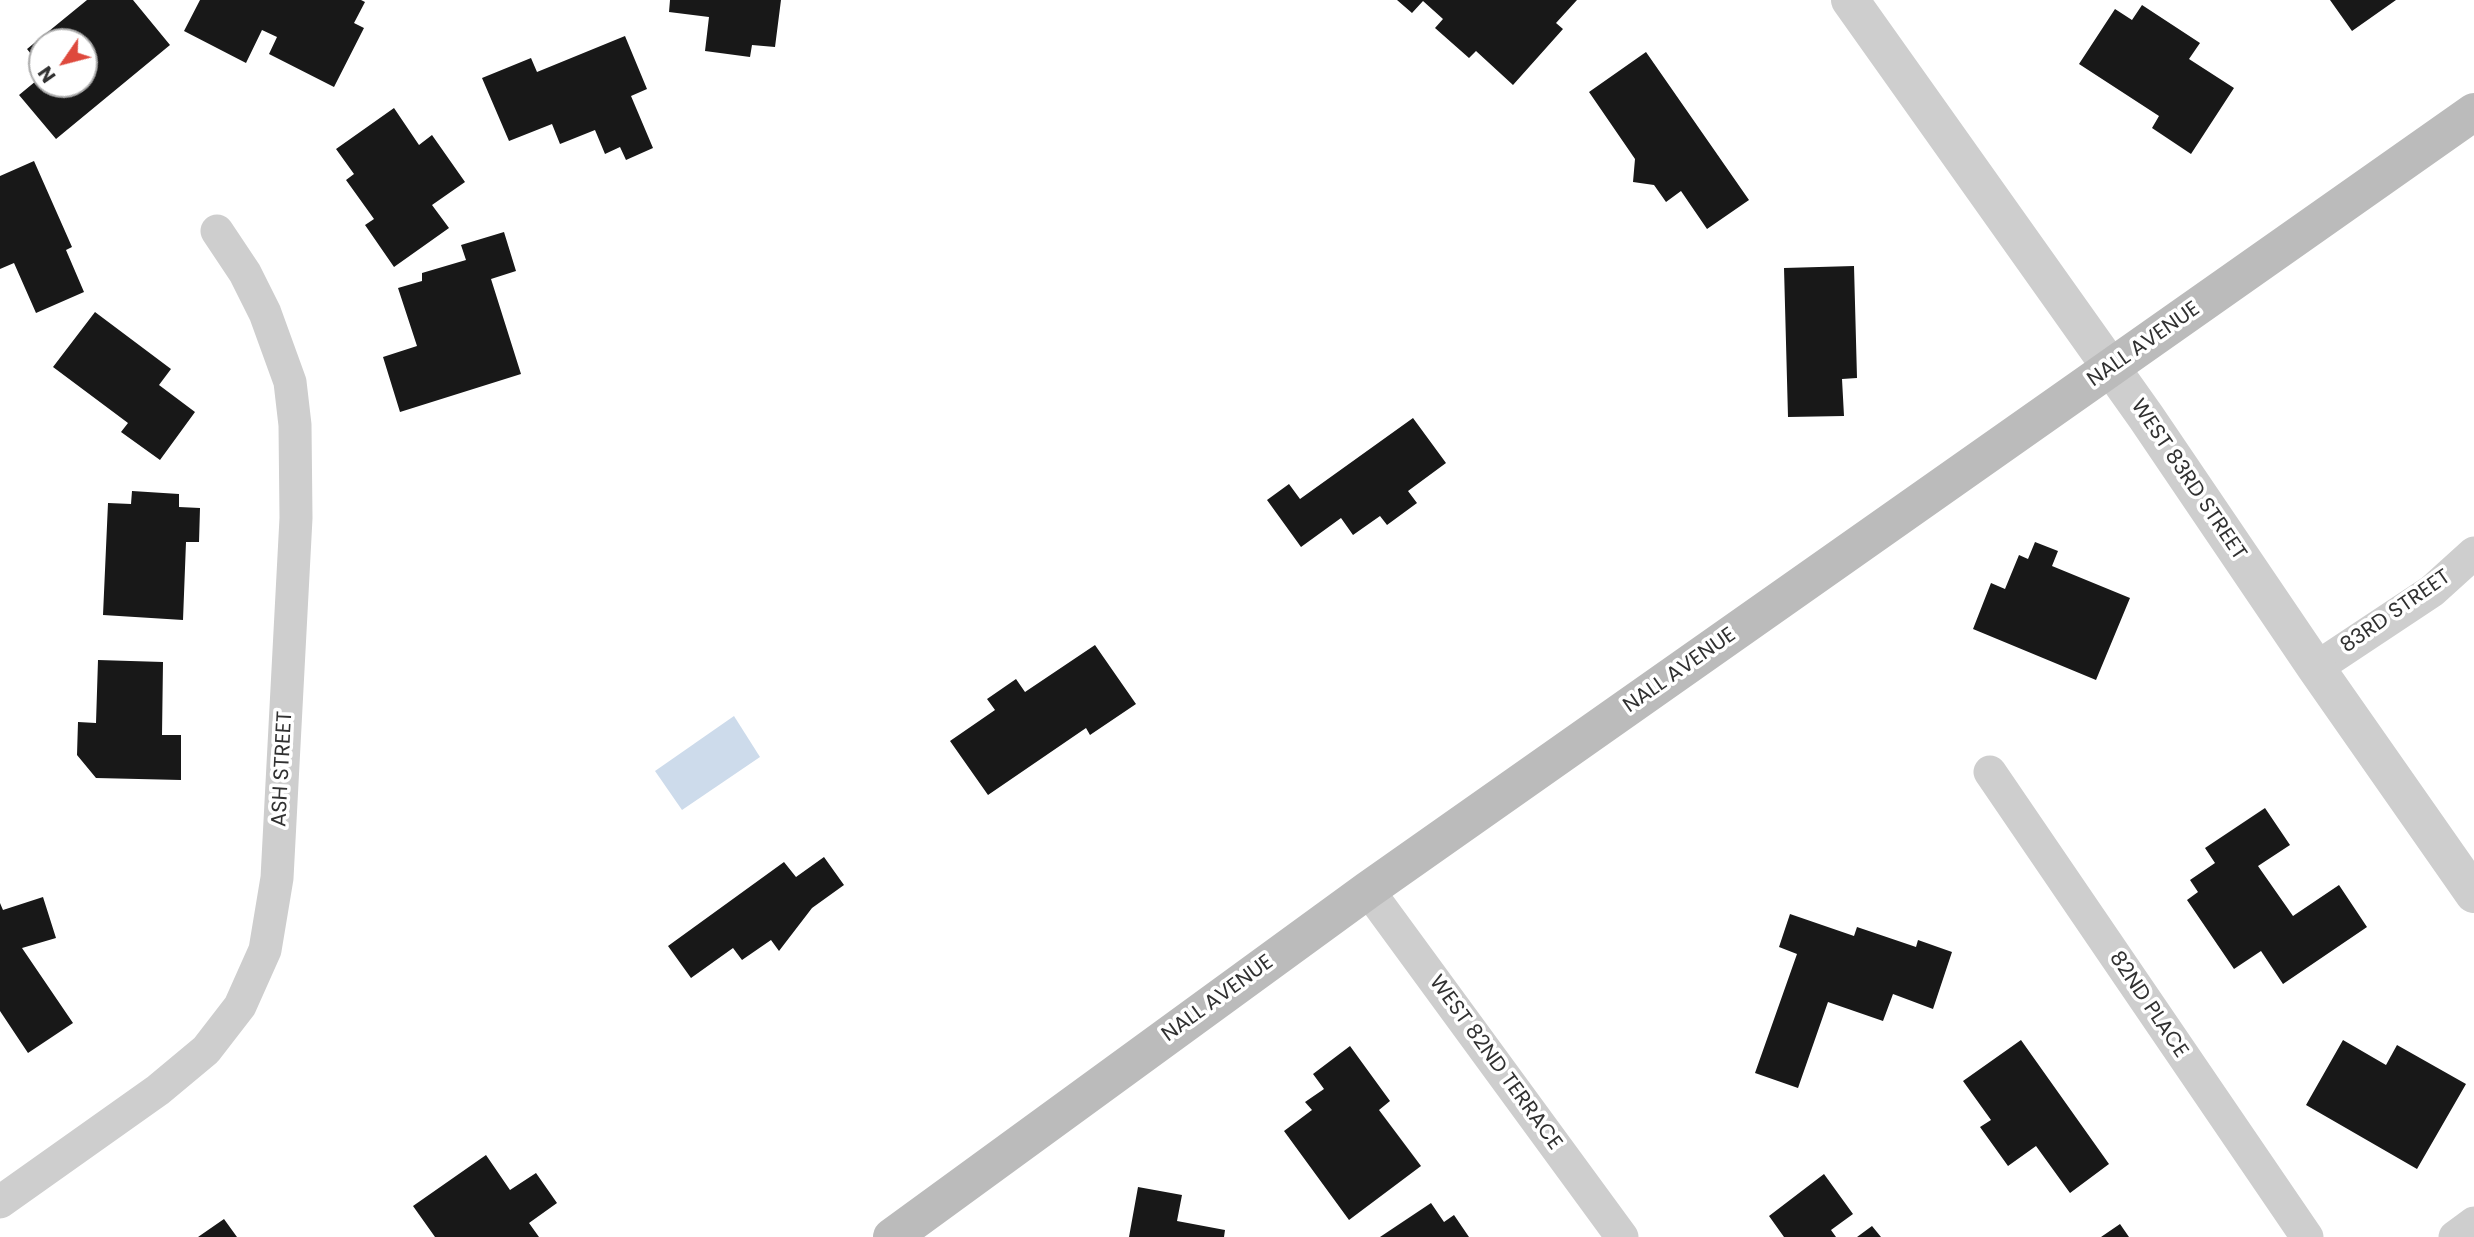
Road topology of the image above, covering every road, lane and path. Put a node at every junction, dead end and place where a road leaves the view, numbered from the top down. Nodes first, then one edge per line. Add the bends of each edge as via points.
1 (1850, 0) edge
2 (2474, 112) edge
3 (217, 231) dead end
4 (2112, 369) junction
5 (2474, 553) edge
6 (2316, 668) junction
7 (1990, 772) dead end
8 (1367, 890) junction
9 (2474, 894) edge
10 (0, 1202) edge
11 (2474, 1223) edge
12 (901, 1234) edge
13 (1622, 1237) edge
14 (2307, 1237) edge
15 (2455, 1237) edge

1 - 4 street, WEST 83RD STREET
2 - 4 main road, NALL AVENUE
3 - 10 street, ASH STREET via 264,313 290,382 295,425 296,518 277,878 265,950 240,1006 206,1050 158,1090
4 - 6 street, WEST 83RD STREET
4 - 8 main road, NALL AVENUE
5 - 6 street, 83RD STREET via 2432,591
6 - 9 street, WEST 83RD STREET
7 - 14 street, 82ND PLACE
8 - 12 main road, NALL AVENUE
8 - 13 street, WEST 82ND TERRACE
11 - 15 street

